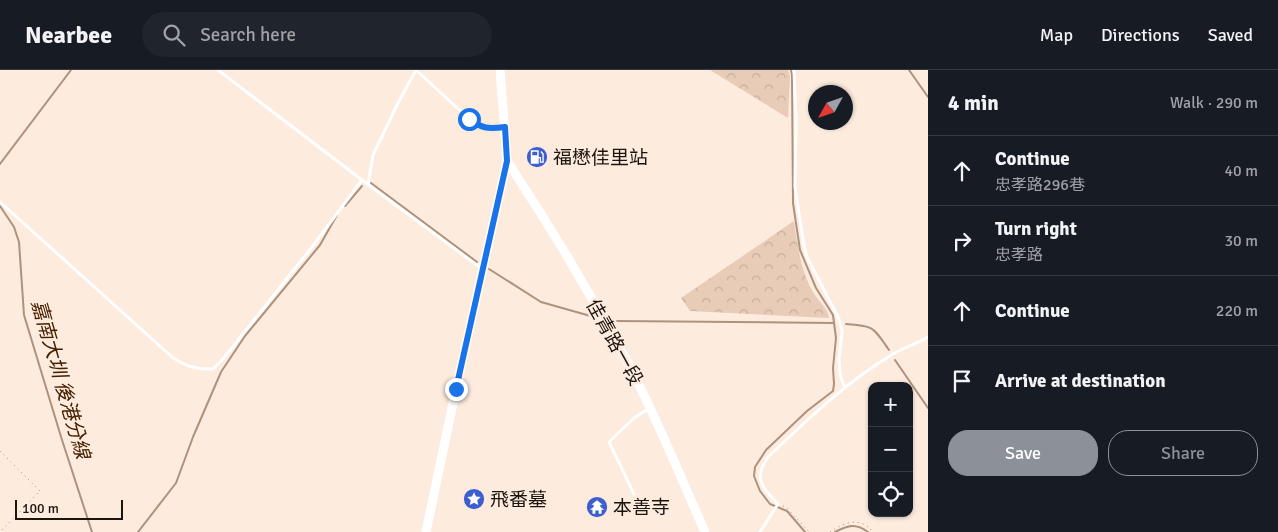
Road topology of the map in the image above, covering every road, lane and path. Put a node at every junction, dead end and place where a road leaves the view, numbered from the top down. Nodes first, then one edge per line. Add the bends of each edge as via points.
1 (218, 70) edge
2 (416, 70) edge
3 (500, 70) edge
4 (794, 70) edge
5 (505, 127) junction
6 (507, 161) junction
7 (362, 180) junction
8 (368, 186) junction
9 (0, 202) edge
10 (482, 270) junction
11 (928, 337) edge
12 (844, 388) junction
13 (650, 408) junction
14 (0, 451) edge
15 (634, 494) dead end
16 (778, 504) junction
17 (0, 532) edge
18 (426, 532) edge
19 (705, 532) edge
20 (760, 532) edge
21 (810, 532) edge
22 (830, 532) edge
23 (873, 532) edge

1 - 7 lane
2 - 5 lane via 478,125 489,129
2 - 8 lane via 373,155
3 - 5 street
4 - 12 lane via 795,188 804,246 840,319 839,359
5 - 6 street
6 - 10 street
6 - 13 street, 佳青路一段 via 617,343
7 - 8 lane
7 - 9 lane via 213,369 195,369 172,358
8 - 10 lane
10 - 18 street
11 - 12 lane via 893,354
12 - 16 lane via 815,412 762,466 759,475 762,486
13 - 15 lane via 634,418 609,442
13 - 19 street, 佳青路一段
14 - 17 path via 40,491
16 - 20 lane
16 - 21 path via 787,508
22 - 23 path via 851,521 860,522

